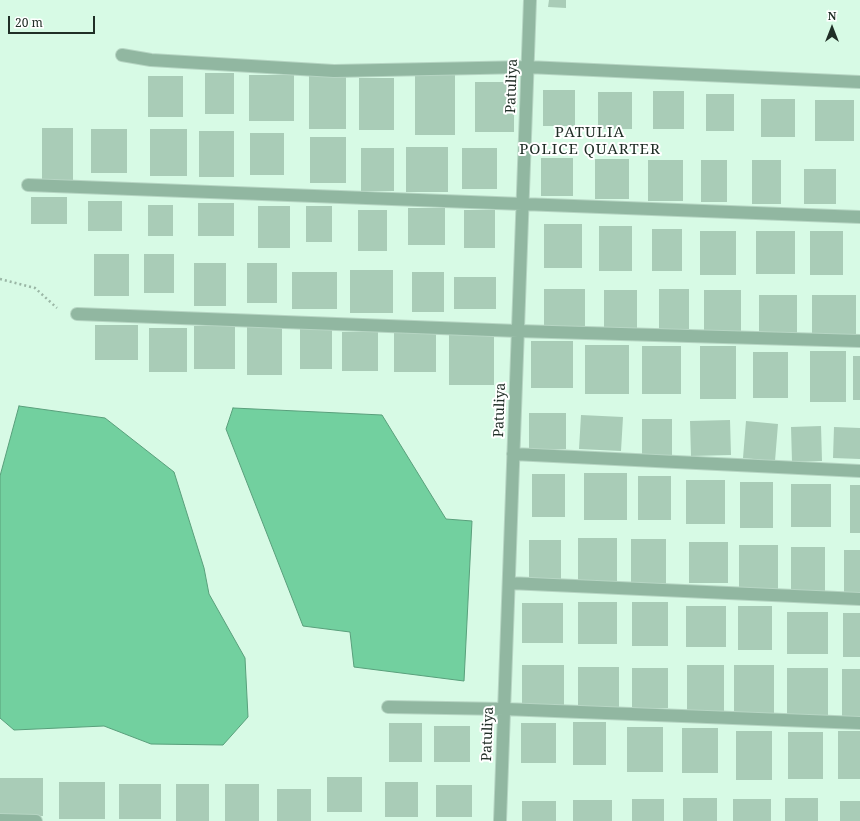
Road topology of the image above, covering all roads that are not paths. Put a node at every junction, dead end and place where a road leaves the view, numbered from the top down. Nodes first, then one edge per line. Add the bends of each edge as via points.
1 (530, 0) edge
2 (122, 55) dead end
3 (527, 67) junction
4 (860, 82) edge
5 (28, 185) dead end
6 (522, 205) junction
7 (860, 217) edge
8 (77, 314) road end
9 (518, 330) junction
10 (860, 341) edge
11 (514, 454) junction
12 (860, 471) edge
13 (508, 583) junction
14 (860, 599) edge
15 (388, 707) dead end
16 (504, 709) junction
17 (860, 724) edge
18 (0, 820) edge
19 (36, 821) edge
20 (500, 821) edge

1 - 3 lane, Patuliya
2 - 3 lane via 151,60 334,71
3 - 4 lane
3 - 6 lane, Patuliya
5 - 6 lane
6 - 7 lane
6 - 9 lane, Patuliya
8 - 9 lane
9 - 10 lane
9 - 11 lane, Patuliya
11 - 12 lane
11 - 13 lane, Patuliya
13 - 14 lane
13 - 16 lane, Patuliya
15 - 16 lane
16 - 17 lane
16 - 20 lane, Patuliya
18 - 19 lane

